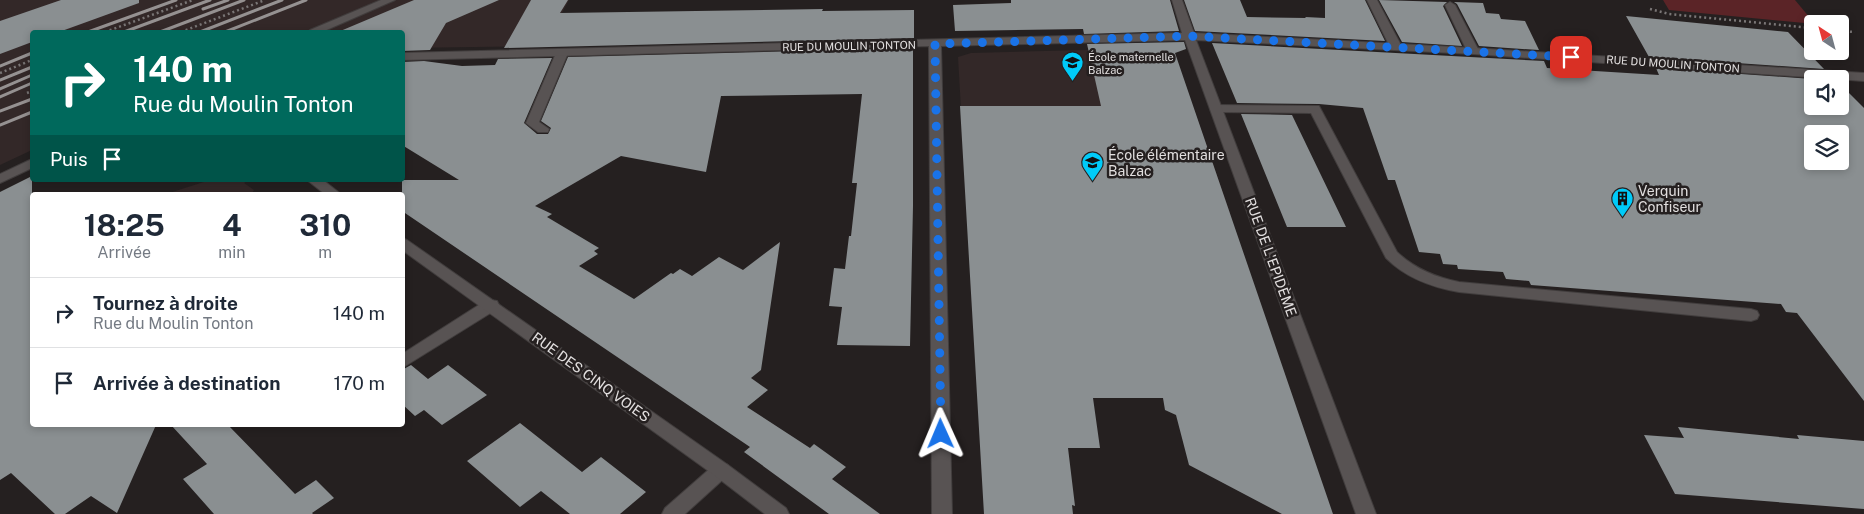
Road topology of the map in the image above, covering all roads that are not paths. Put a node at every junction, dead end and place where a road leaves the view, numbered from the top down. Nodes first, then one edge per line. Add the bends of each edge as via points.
1 (390, 0) edge
2 (1178, 0) edge
3 (1372, 0) edge
4 (1450, 5) dead end
5 (319, 30) edge
6 (1189, 36) junction
7 (935, 44) junction
8 (1396, 47) junction
9 (1473, 51) junction
10 (562, 53) junction
11 (405, 57) edge
12 (1864, 77) edge
13 (1216, 108) junction
14 (543, 129) dead end
15 (30, 165) edge
16 (0, 179) edge
17 (317, 182) edge
18 (332, 192) edge
19 (405, 245) edge
20 (491, 305) junction
21 (1751, 315) dead end
22 (405, 360) edge
23 (721, 470) junction
24 (672, 514) edge
25 (779, 514) edge
26 (942, 514) edge
27 (1366, 514) edge

1 - 5 street
2 - 6 street, RUE DE L'EPIDÈME
3 - 8 street
4 - 9 street
6 - 7 street, RUE DU MOULIN TONTON
6 - 8 street, RUE DU MOULIN TONTON
6 - 13 street, RUE DE L'EPIDÈME
7 - 10 street, RUE DU MOULIN TONTON
7 - 26 street
8 - 9 street, RUE DU MOULIN TONTON
9 - 12 street, RUE DU MOULIN TONTON
10 - 11 street, RUE DU MOULIN TONTON
10 - 14 street via 532,123
13 - 21 street via 1315,109 1391,254 1408,269 1434,281 1460,288
13 - 27 street, RUE DE L'EPIDÈME
15 - 16 street
17 - 18 street
19 - 20 street, RUE DES CINQ VOIES
20 - 22 street
20 - 23 street, RUE DES CINQ VOIES
23 - 24 street
23 - 25 street, RUE DES CINQ VOIES

